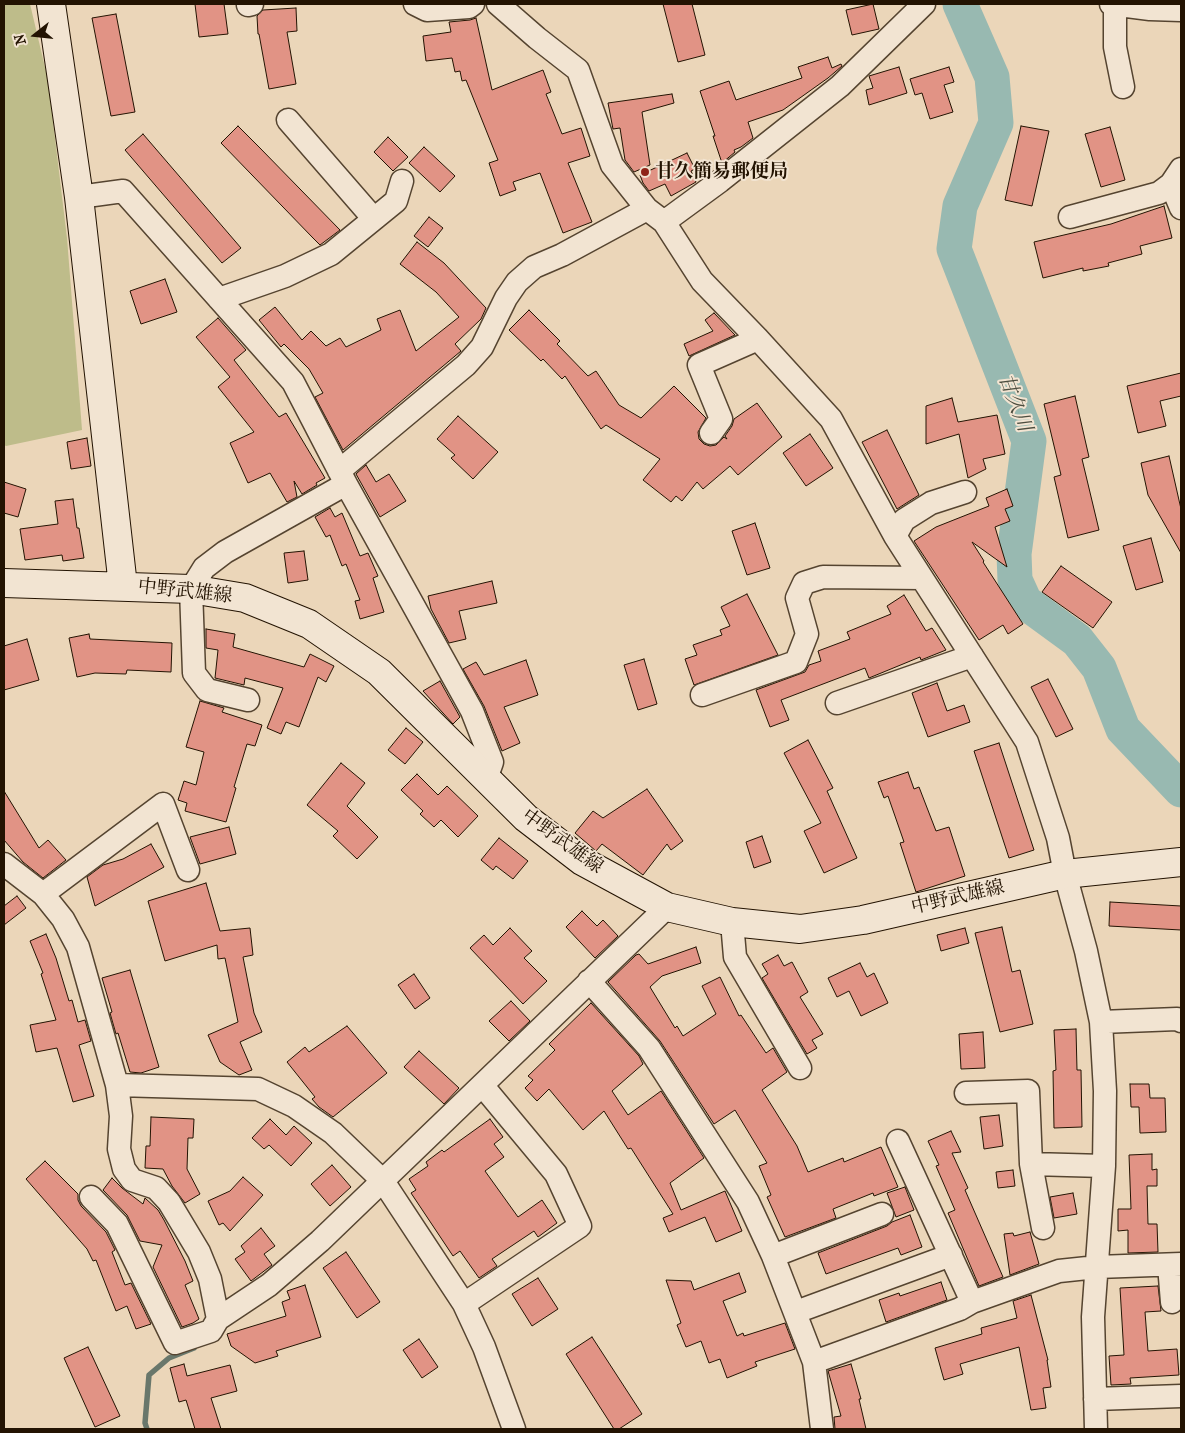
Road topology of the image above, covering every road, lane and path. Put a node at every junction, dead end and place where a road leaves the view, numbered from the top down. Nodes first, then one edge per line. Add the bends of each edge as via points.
1 (51, 4) edge
2 (415, 4) edge
3 (473, 4) edge
4 (498, 4) edge
5 (924, 4) edge
6 (1113, 4) edge
7 (1181, 10) edge
8 (1122, 87) dead end
9 (288, 120) dead end
10 (1176, 177) edge
11 (402, 181) dead end
12 (78, 197) junction
13 (1181, 208) edge
14 (656, 216) junction
15 (1070, 217) dead end
16 (374, 219) junction
17 (219, 299) junction
18 (758, 339) junction
19 (711, 432) dead end
20 (343, 477) junction
21 (965, 492) dead end
22 (895, 536) junction
23 (922, 578) junction
24 (4, 583) edge
25 (123, 586) junction
26 (191, 589) junction
27 (972, 656) junction
28 (702, 694) dead end
29 (248, 700) dead end
30 (837, 703) dead end
31 (486, 779) junction
32 (1181, 862) edge
33 (4, 864) edge
34 (188, 870) dead end
35 (1065, 874) junction
36 (43, 894) junction
37 (668, 907) junction
38 (732, 922) junction
39 (590, 981) junction
40 (1181, 1021) edge
41 (1101, 1022) junction
42 (800, 1068) dead end
43 (117, 1085) junction
44 (482, 1085) junction
45 (966, 1093) dead end
46 (898, 1141) dead end
47 (1031, 1164) junction
48 (1104, 1166) junction
49 (383, 1181) junction
50 (91, 1197) dead end
51 (882, 1214) dead end
52 (1043, 1228) dead end
53 (950, 1255) junction
54 (773, 1256) junction
55 (1175, 1264) edge
56 (1097, 1267) junction
57 (972, 1302) junction
58 (1172, 1302) dead end
59 (464, 1304) junction
60 (796, 1312) junction
61 (218, 1319) junction
62 (814, 1362) junction
63 (1181, 1396) edge
64 (1095, 1400) junction
65 (514, 1429) edge
66 (822, 1429) edge
67 (1096, 1429) edge

1 - 12 main road
2 - 3 street via 427,10
4 - 14 street via 578,70 612,165
5 - 14 street via 840,86 720,182
6 - 7 street via 1150,10
6 - 8 street via 1115,47
9 - 16 street
10 - 13 street
10 - 15 street via 1159,192
11 - 16 street via 396,201
12 - 17 street via 123,191
12 - 25 main road
14 - 18 street via 702,281
14 - 20 street via 534,267 517,282 482,347 466,365
16 - 17 street via 331,254 285,276
17 - 20 street via 292,382
18 - 19 street via 699,365 721,419
18 - 22 street via 831,419
20 - 26 street via 225,552 204,568
20 - 31 street via 472,711 492,762
21 - 22 street via 931,503 904,520
22 - 23 street
23 - 27 street
23 - 28 street via 823,577 804,582 797,598 807,634 796,662
24 - 25 main road, 中野武雄線
25 - 26 main road, 中野武雄線
26 - 29 street via 194,674 207,690
26 - 31 main road, 中野武雄線 via 245,598 309,624 379,672
27 - 30 street
27 - 35 street via 1027,742 1058,838
31 - 37 main road, 中野武雄線 via 526,818 582,861
32 - 35 main road, 中野武雄線
33 - 36 street
34 - 36 street via 163,804
35 - 38 main road, 中野武雄線 via 854,921 800,929
35 - 41 street
36 - 43 street via 63,919 78,946
37 - 38 main road, 中野武雄線
37 - 39 street
38 - 42 street via 735,958
39 - 44 street
39 - 54 street via 648,1048 748,1202
40 - 41 street
41 - 48 street via 1105,1091
43 - 49 street via 258,1088 294,1106 333,1133
43 - 61 street via 121,1116 119,1149 124,1169 132,1180 156,1188 170,1202 199,1252 210,1279
44 - 49 street
44 - 59 street via 556,1174 580,1226
45 - 47 street via 1028,1091
46 - 53 street
47 - 48 street
47 - 52 street
48 - 56 street
49 - 59 street
49 - 61 street via 269,1285
50 - 61 street via 117,1224 175,1343 211,1331
51 - 54 street
53 - 57 street
53 - 60 street
54 - 60 street
55 - 56 street
55 - 58 street
56 - 57 street via 1059,1271
56 - 64 street via 1093,1317
57 - 62 street
59 - 65 street via 484,1347
60 - 62 street
62 - 66 street
63 - 64 street
64 - 67 street

